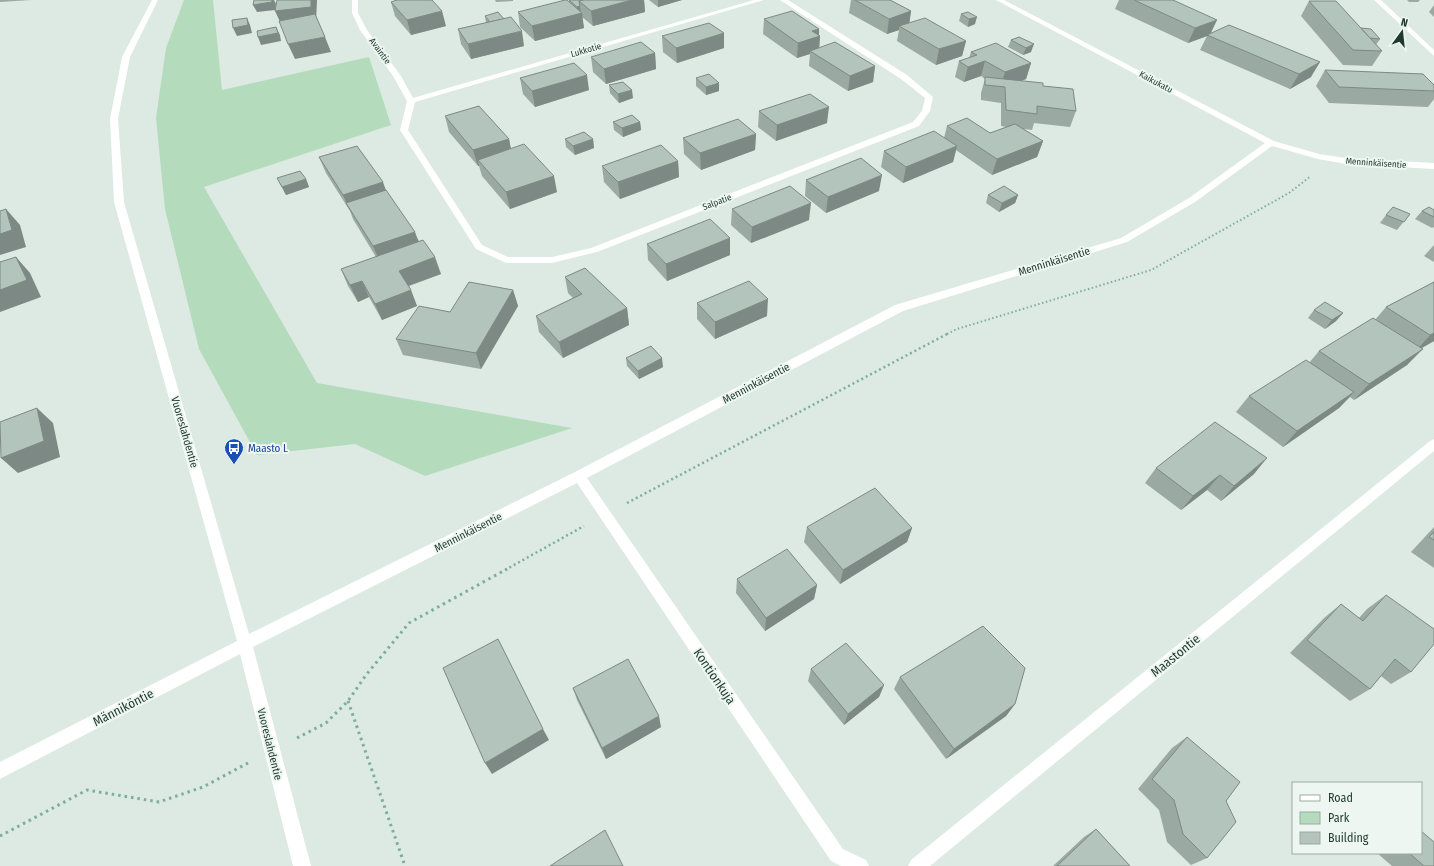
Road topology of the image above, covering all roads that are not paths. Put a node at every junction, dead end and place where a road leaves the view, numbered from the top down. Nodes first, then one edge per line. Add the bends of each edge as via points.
1 (155, 0) edge
2 (355, 0) edge
3 (761, 0) edge
4 (783, 0) edge
5 (998, 0) edge
6 (1377, 0) edge
7 (1434, 54) edge
8 (411, 101) junction
9 (1271, 142) junction
10 (1318, 156) joint
11 (1434, 166) edge
12 (1434, 444) edge
13 (580, 476) junction
14 (245, 644) junction
15 (0, 771) edge
16 (302, 866) edge
17 (860, 866) edge
18 (917, 866) edge

1 - 14 street, Vuoreslahdentie via 126,57 114,119 119,202
2 - 8 street, Avaintie via 355,13 361,25 397,76
3 - 8 street, Lukkotie
4 - 8 street, Salpatie via 904,77 929,97 926,111 916,124 594,250 552,260 506,260 479,247 404,130
5 - 9 street, Kaikukatu
6 - 7 street
9 - 10 street, Kaikukatu
9 - 13 street, Menninkäisentie via 1192,200 1124,240 899,308
10 - 11 street, Menninkäisentie via 1371,163
12 - 18 street, Maastontie
13 - 14 street, Menninkäisentie
13 - 17 street, Kontionkuja via 837,855
14 - 15 street, Männiköntie
14 - 16 street, Vuoreslahdentie

